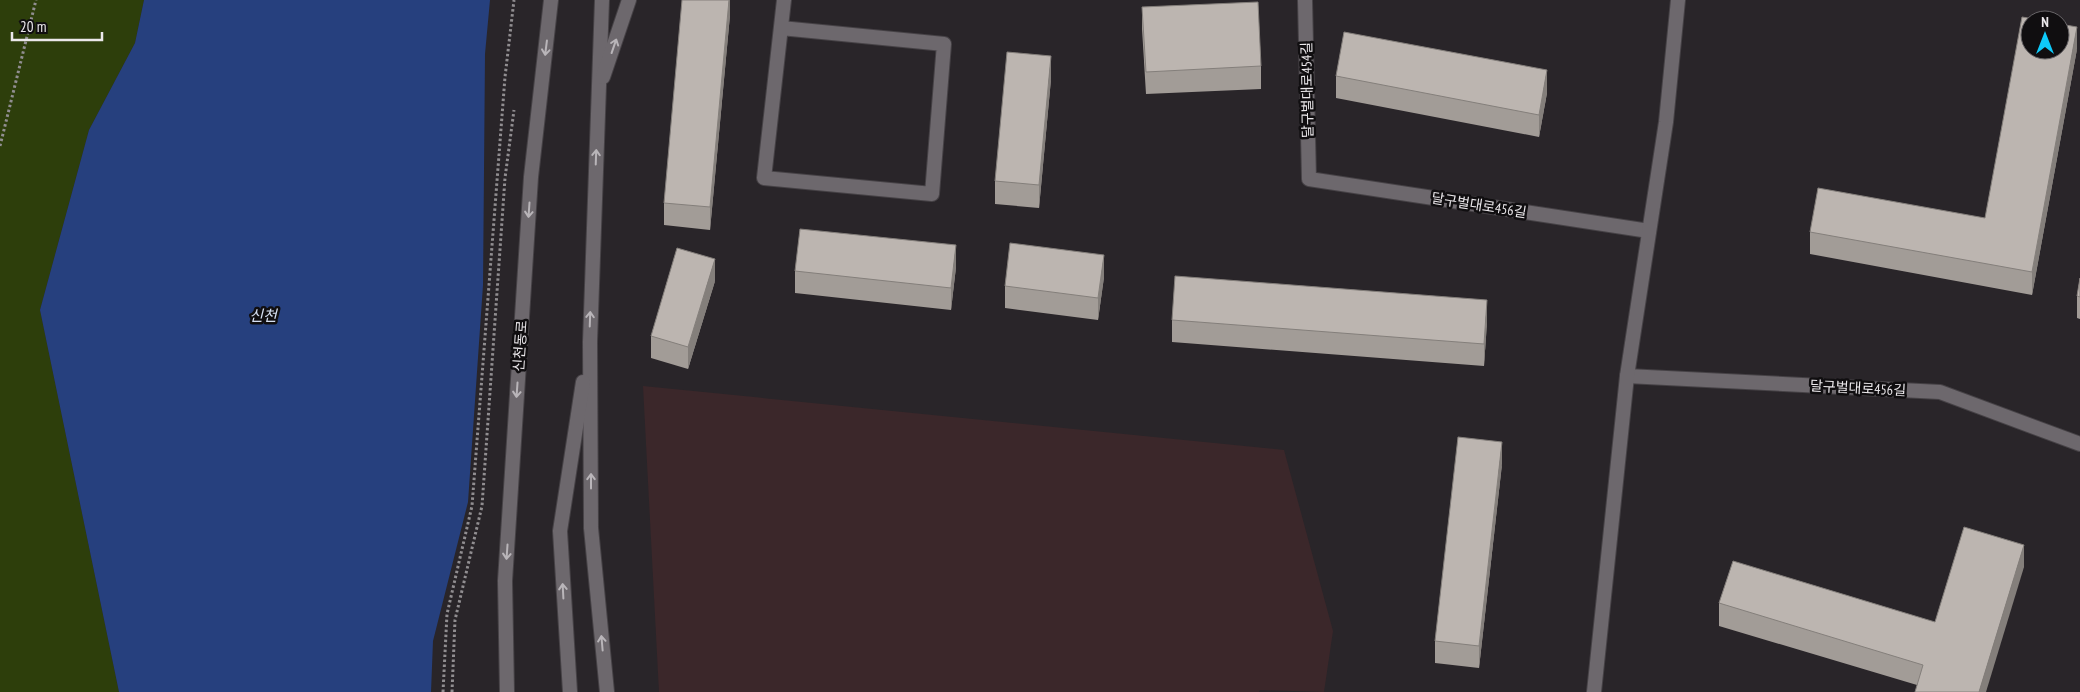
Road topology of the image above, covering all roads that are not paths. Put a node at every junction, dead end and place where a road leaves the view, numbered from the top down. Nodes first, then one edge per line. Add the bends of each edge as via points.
1 (551, 0) edge
2 (602, 0) edge
3 (629, 0) edge
4 (784, 0) edge
5 (1304, 0) edge
6 (1678, 0) edge
7 (781, 28) junction
8 (598, 92) junction
9 (1308, 179) joint
10 (1649, 231) junction
11 (590, 342) junction
12 (1626, 376) junction
13 (2080, 444) edge
14 (507, 692) edge
15 (570, 692) edge
16 (606, 692) edge
17 (1594, 692) edge

1 -> 14 main road, 신천동로 via 531,177 505,572
2 - 8 main road
8 -> 3 main road
4 - 7 main road
5 - 9 main road, 달구벌대로454길
6 - 10 main road via 1666,122
7 - 7 main road via 764,178 932,194 944,44
11 -> 8 main road
9 - 10 main road, 달구벌대로456길
10 - 12 main road
15 -> 11 main road via 560,531
16 -> 11 main road via 591,528
12 - 13 main road, 달구벌대로456길 via 1940,392
12 - 17 main road

